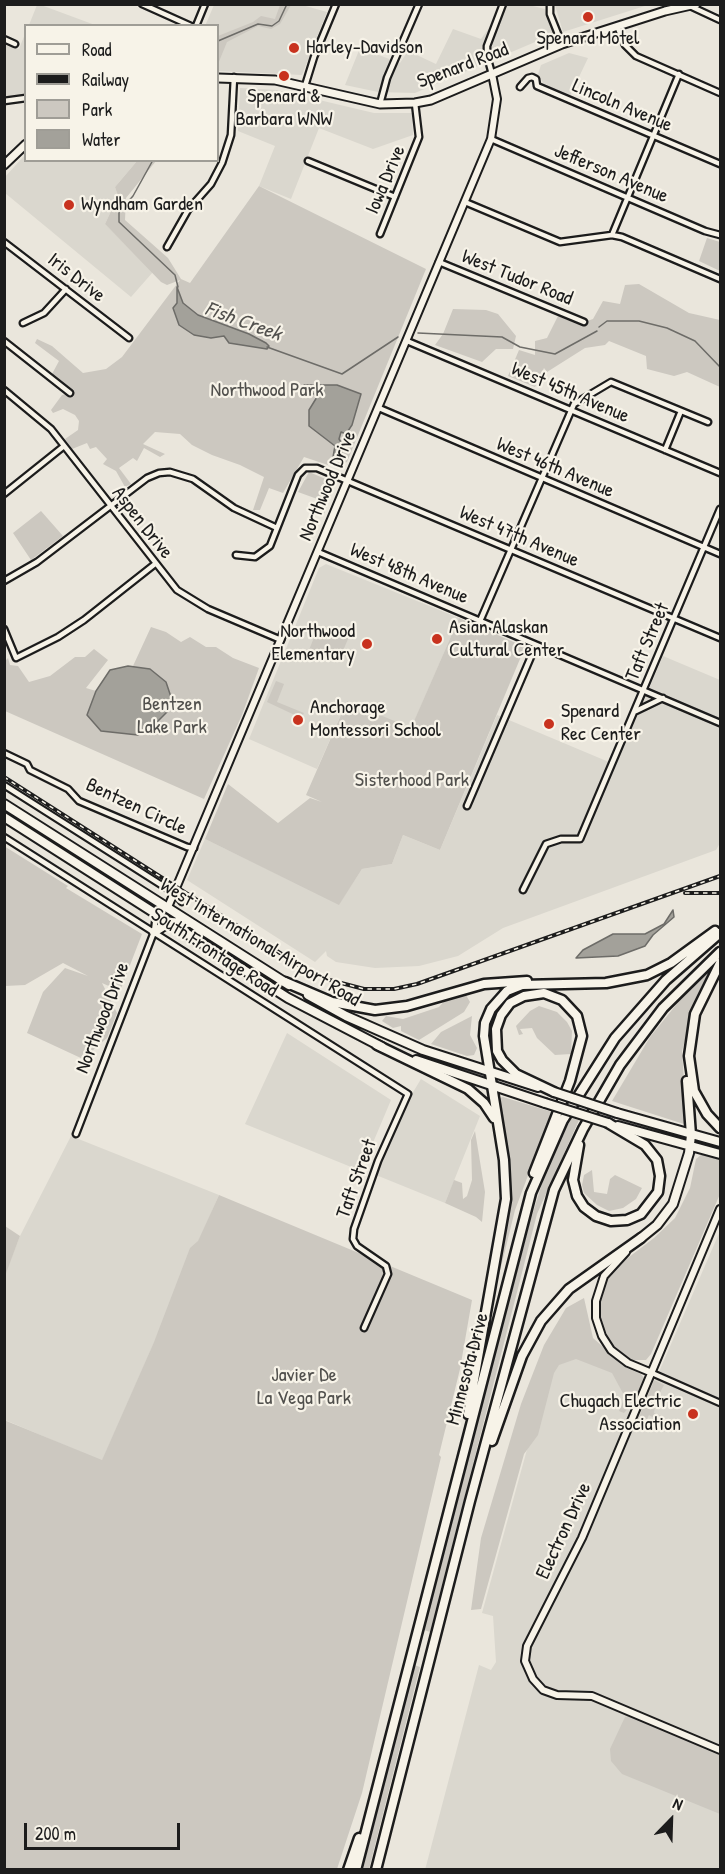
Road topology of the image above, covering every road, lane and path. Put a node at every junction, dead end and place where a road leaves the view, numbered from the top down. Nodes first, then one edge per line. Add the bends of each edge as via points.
1 (142, 4) edge
2 (205, 4) edge
3 (336, 4) edge
4 (419, 4) edge
5 (503, 4) edge
6 (550, 4) edge
7 (693, 5) edge
8 (679, 6) edge
9 (720, 20) edge
10 (187, 24) edge
11 (197, 24) edge
12 (617, 26) junction
13 (4, 39) edge
14 (15, 44) dead end
15 (562, 44) junction
16 (492, 74) junction
17 (679, 74) junction
18 (234, 77) junction
19 (219, 78) edge
20 (305, 87) junction
21 (520, 87) dead end
22 (720, 93) edge
23 (24, 98) edge
24 (4, 101) edge
25 (415, 103) junction
26 (380, 104) junction
27 (654, 135) junction
28 (491, 139) junction
29 (24, 146) edge
30 (308, 161) dead end
31 (720, 164) edge
32 (4, 165) edge
33 (395, 197) junction
34 (628, 198) junction
35 (465, 202) junction
36 (380, 234) dead end
37 (612, 235) junction
38 (720, 235) edge
39 (4, 242) edge
40 (167, 248) dead end
41 (439, 262) junction
42 (720, 279) edge
43 (66, 289) junction
44 (584, 321) dead end
45 (24, 323) dead end
46 (129, 338) dead end
47 (4, 341) edge
48 (407, 341) junction
49 (4, 390) edge
50 (70, 393) dead end
51 (379, 408) junction
52 (570, 409) junction
53 (681, 411) junction
54 (708, 422) dead end
55 (64, 446) junction
56 (665, 450) junction
57 (720, 473) edge
58 (540, 478) junction
59 (348, 481) junction
60 (4, 494) edge
61 (110, 506) junction
62 (720, 509) edge
63 (277, 528) junction
64 (705, 547) junction
65 (510, 549) junction
66 (318, 552) junction
67 (720, 554) edge
68 (236, 555) dead end
69 (155, 564) junction
70 (4, 581) edge
71 (674, 618) junction
72 (480, 621) junction
73 (4, 629) edge
74 (720, 638) edge
75 (281, 640) junction
76 (536, 645) junction
77 (644, 690) junction
78 (663, 698) junction
79 (635, 711) junction
80 (720, 723) edge
81 (4, 753) edge
82 (4, 785) edge
83 (4, 804) edge
84 (467, 806) dead end
85 (4, 817) edge
86 (4, 837) edge
87 (194, 848) junction
88 (523, 890) dead end
89 (174, 893) junction
90 (182, 902) dead end
91 (168, 907) junction
92 (156, 914) junction
93 (170, 922) junction
94 (198, 926) junction
95 (720, 928) edge
96 (154, 932) junction
97 (720, 933) edge
98 (194, 938) junction
99 (720, 952) edge
100 (720, 963) edge
101 (285, 982) junction
102 (554, 983) junction
103 (690, 1039) junction
104 (378, 1045) junction
105 (490, 1073) junction
106 (492, 1087) junction
107 (554, 1092) junction
108 (408, 1094) joint
109 (588, 1121) junction
110 (608, 1123) junction
111 (720, 1128) edge
112 (499, 1133) junction
113 (76, 1134) dead end
114 (692, 1135) junction
115 (720, 1142) edge
116 (691, 1147) junction
117 (720, 1154) edge
118 (531, 1193) junction
119 (720, 1209) edge
120 (641, 1239) junction
121 (364, 1328) dead end
122 (652, 1373) junction
123 (720, 1402) edge
124 (451, 1499) junction
125 (470, 1501) junction
126 (720, 1750) edge
127 (391, 1814) junction
128 (369, 1816) junction
129 (348, 1869) edge
130 (356, 1869) edge
131 (376, 1869) edge
132 (382, 1869) edge

1 - 10 street
2 - 11 street
3 - 20 street
4 - 26 street
5 - 16 street via 487,46
6 - 15 street
7 - 8 main road, Spenard Road
7 - 9 street
8 - 12 main road, Spenard Road
12 - 15 main road, Spenard Road
12 - 17 street via 630,51
13 - 14 street
15 - 16 main road, Spenard Road
16 - 25 main road, Spenard Road
16 - 28 street, Northwood Drive via 496,99
17 - 22 street
17 - 27 street
18 - 19 main road, Spenard Road
18 - 20 main road, Spenard Road
18 - 40 street via 231,135 222,163 211,184 188,210
20 - 26 main road, Spenard Road
21 - 27 street, Lincoln Avenue via 532,77 537,86
23 - 24 street
25 - 26 main road, Spenard Road
25 - 33 street, Iowa Drive via 419,137
27 - 31 street, Lincoln Avenue
27 - 34 street
28 - 34 street, Jefferson Avenue
28 - 35 street, Northwood Drive
29 - 32 main road
30 - 33 street
33 - 36 street, Iowa Drive
34 - 37 street
34 - 38 street, Jefferson Avenue
35 - 37 street via 560,242
35 - 41 street, Northwood Drive
37 - 42 street
39 - 43 street, Iris Drive
41 - 44 street, West Tudor Road
41 - 48 street, Northwood Drive
43 - 45 street via 44,313
43 - 46 street, Iris Drive
47 - 50 street
48 - 51 street, Northwood Drive
48 - 52 street, West 45th Avenue
49 - 55 street, Aspen Drive via 44,422
51 - 58 street, West 46th Avenue
51 - 59 street, Northwood Drive
52 - 53 street via 601,386 614,383
52 - 56 street, West 45th Avenue
52 - 58 street
53 - 54 street
53 - 56 street
55 - 60 street
55 - 61 street, Aspen Drive
56 - 57 street, West 45th Avenue
58 - 64 street, West 46th Avenue
58 - 65 street
59 - 63 street, West 47th Avenue via 317,468 305,468
59 - 65 street, West 47th Avenue
59 - 66 street, Northwood Drive
61 - 63 street via 147,478 170,472 193,479 234,508
61 - 69 street, Aspen Drive
61 - 70 street via 38,561
62 - 64 street, Taft Street
63 - 68 street via 262,554 247,558
64 - 67 street, West 46th Avenue
64 - 71 street, Taft Street
65 - 71 street, West 47th Avenue
65 - 72 street
66 - 72 street, West 48th Avenue
66 - 75 street, Northwood Drive
69 - 73 street via 84,620 16,658
69 - 75 street, Aspen Drive via 177,590 196,603
71 - 74 street, West 47th Avenue
71 - 77 street, Taft Street
72 - 76 street, West 48th Avenue
75 - 87 street, Northwood Drive
76 - 77 street, West 48th Avenue
76 - 84 street
77 - 78 street, West 48th Avenue
77 - 79 street, Taft Street
78 - 79 street
78 - 80 street, West 48th Avenue
79 - 88 street, Taft Street via 580,839 546,844
81 - 87 street, Bentzen Circle via 68,789 79,801
82 - 89 street
83 - 91 main road, West International Airport Road
85 - 92 main road, West International Airport Road
86 - 96 street, South Frontage Road
87 - 89 street, Northwood Drive
89 - 90 street
89 - 91 street, Northwood Drive
91 - 94 main road, West International Airport Road
92 - 93 main road, West International Airport Road
92 - 96 street, Northwood Drive
93 - 94 main road
93 - 96 main road
93 - 98 main road, West International Airport Road
94 - 101 main road, West International Airport Road
95 - 102 highway via 647,975 616,983
96 - 98 main road via 172,930
96 - 108 street, South Frontage Road
96 - 113 street, Northwood Drive
97 - 118 highway, Minnesota Drive via 666,980 615,1038 563,1120
98 - 104 main road, West International Airport Road via 305,1008
99 - 109 highway, Minnesota Drive via 648,1027 620,1065
100 - 103 highway via 695,1014
101 - 102 highway via 332,1002 375,1010 407,1006 498,982
101 - 105 main road, West International Airport Road via 380,1032
102 - 105 highway via 514,987 495,1003 484,1029
103 - 111 highway via 694,1091
103 - 114 highway via 686,1056
104 - 106 main road, West International Airport Road
104 - 112 highway via 475,1094 489,1109
105 - 106 highway
105 - 107 main road, West International Airport Road
106 - 110 main road, West International Airport Road, bridge
106 - 112 highway
107 - 114 main road, West International Airport Road, bridge
107 - 118 highway via 516,1074 497,1051 496,1029 501,1015 510,1003 524,996 544,993 562,1000 577,1016 582,1036 570,1081 538,1159
108 - 121 street, Taft Street via 354,1229 357,1246 386,1266 388,1274
109 - 110 highway via 575,1161 574,1188 590,1212 620,1222 635,1218 649,1207 658,1192 660,1176 657,1160 645,1145
109 - 125 highway, Minnesota Drive via 563,1169 547,1212
110 - 116 main road, West International Airport Road
112 - 124 highway via 506,1181 504,1217
114 - 115 main road, West International Airport Road
114 - 116 main road
116 - 117 main road, West International Airport Road
116 - 120 main road via 673,1204
118 - 124 highway, Minnesota Drive
119 - 122 street, Electron Drive
120 - 122 street via 604,1276 596,1301 596,1318 612,1350 628,1363
120 - 125 highway via 569,1289 541,1320 522,1356
122 - 123 street
122 - 126 street, Electron Drive via 582,1538 526,1646 525,1661 543,1690 556,1695 592,1696
124 - 128 highway, Minnesota Drive
125 - 127 highway, Minnesota Drive
127 - 131 highway, Minnesota Drive
127 - 132 highway
128 - 129 highway
128 - 130 highway, Minnesota Drive

